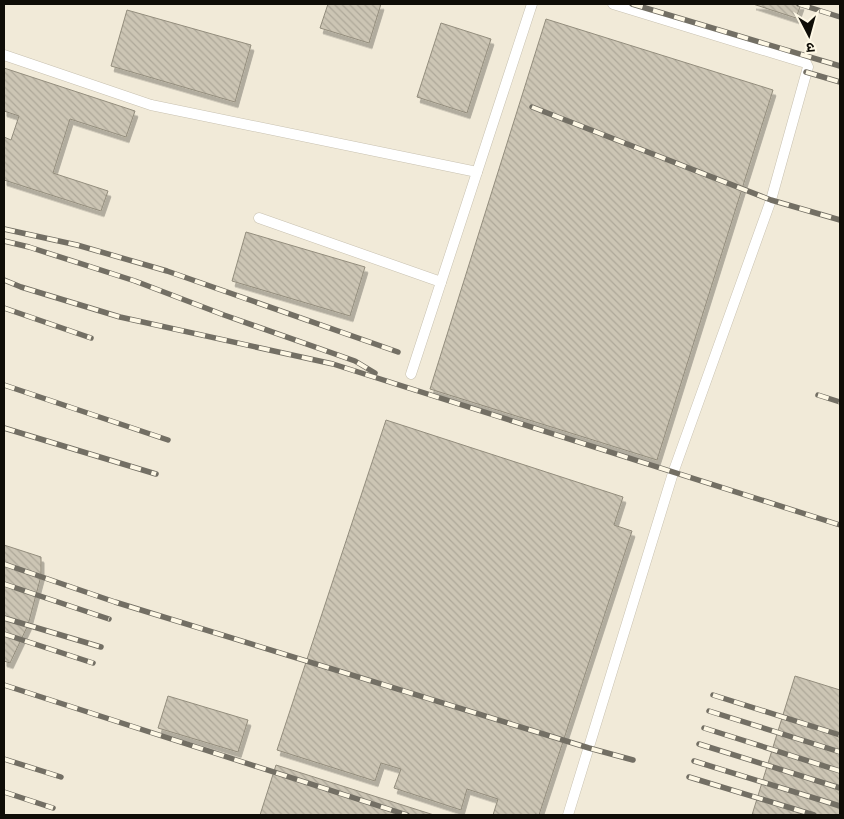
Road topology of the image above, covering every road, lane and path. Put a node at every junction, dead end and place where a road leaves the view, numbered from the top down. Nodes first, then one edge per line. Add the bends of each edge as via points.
1 (532, 4) edge
2 (613, 4) edge
3 (4, 55) edge
4 (477, 172) junction
5 (259, 218) dead end
6 (441, 282) junction
7 (411, 374) dead end
8 (568, 815) edge

1 - 4 lane
2 - 8 lane via 806,63 808,67 771,200 673,473
3 - 4 lane via 151,105
4 - 6 lane
5 - 6 lane
6 - 7 lane

